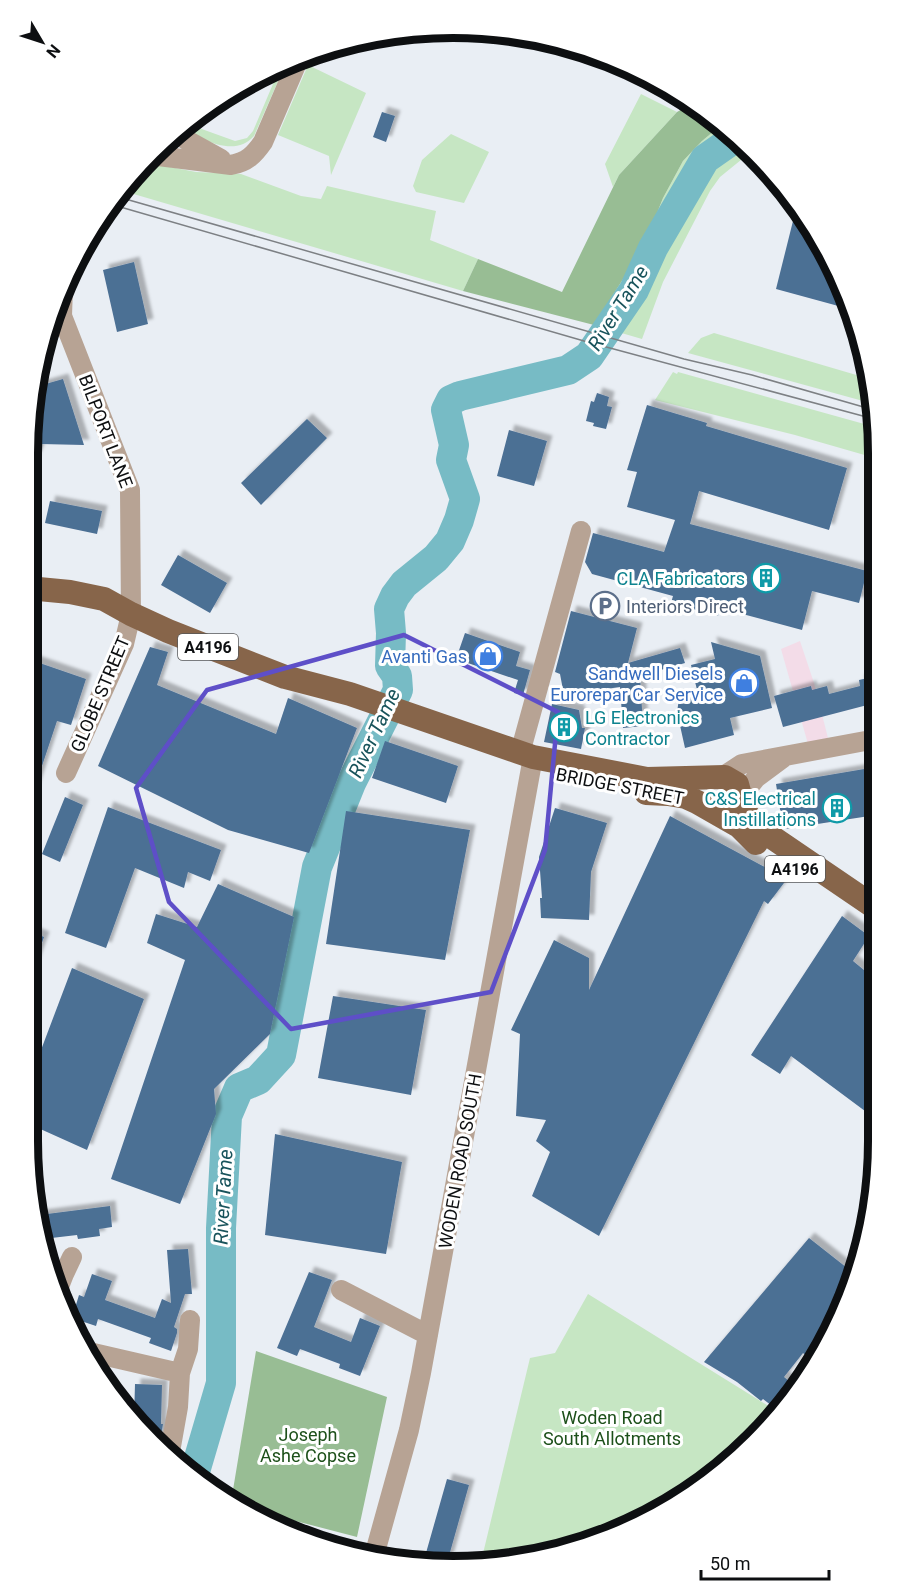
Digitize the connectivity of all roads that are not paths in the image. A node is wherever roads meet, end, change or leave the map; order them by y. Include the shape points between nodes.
1 (294, 69) edge
2 (182, 138) edge
3 (162, 156) edge
4 (231, 165) junction
5 (62, 313) edge
6 (581, 531) dead end
7 (38, 589) edge
8 (38, 602) edge
9 (131, 614) junction
10 (868, 740) edge
11 (787, 755) junction
12 (529, 760) junction
13 (66, 773) dead end
14 (720, 777) junction
15 (740, 798) junction
16 (712, 811) junction
17 (868, 903) edge
18 (868, 918) edge
19 (341, 1290) dead end
20 (190, 1320) dead end
21 (428, 1335) junction
22 (96, 1353) edge
23 (180, 1372) junction
24 (171, 1446) edge
25 (376, 1550) edge

1 - 4 street via 263,142 244,163
2 - 4 street
3 - 4 street
5 - 9 street, BILPORT LANE via 130,490
6 - 12 street
7 - 9 main road, A4196 via 104,599
8 - 9 main road, A4196
9 - 12 main road, A4196 via 285,677 322,698 351,702
9 - 13 street, GLOBE STREET via 124,644
10 - 11 street
11 - 14 street via 741,764
11 - 15 street via 756,778
12 - 14 main road, BRIDGE STREET / A4196 via 646,779
12 - 16 main road, BRIDGE STREET / A4196 via 642,792 686,797
12 - 21 street, WODEN ROAD SOUTH
14 - 15 main road, A4196 via 737,784
14 - 16 main road, BRIDGE STREET via 710,780 703,789 703,799
15 - 16 main road via 733,810 724,814
15 - 17 main road, A4196 via 757,827
16 - 18 main road, BRIDGE STREET / A4196
19 - 21 street
20 - 23 street via 188,1349
21 - 25 street, WODEN ROAD SOUTH via 409,1430
22 - 23 street
23 - 24 street

